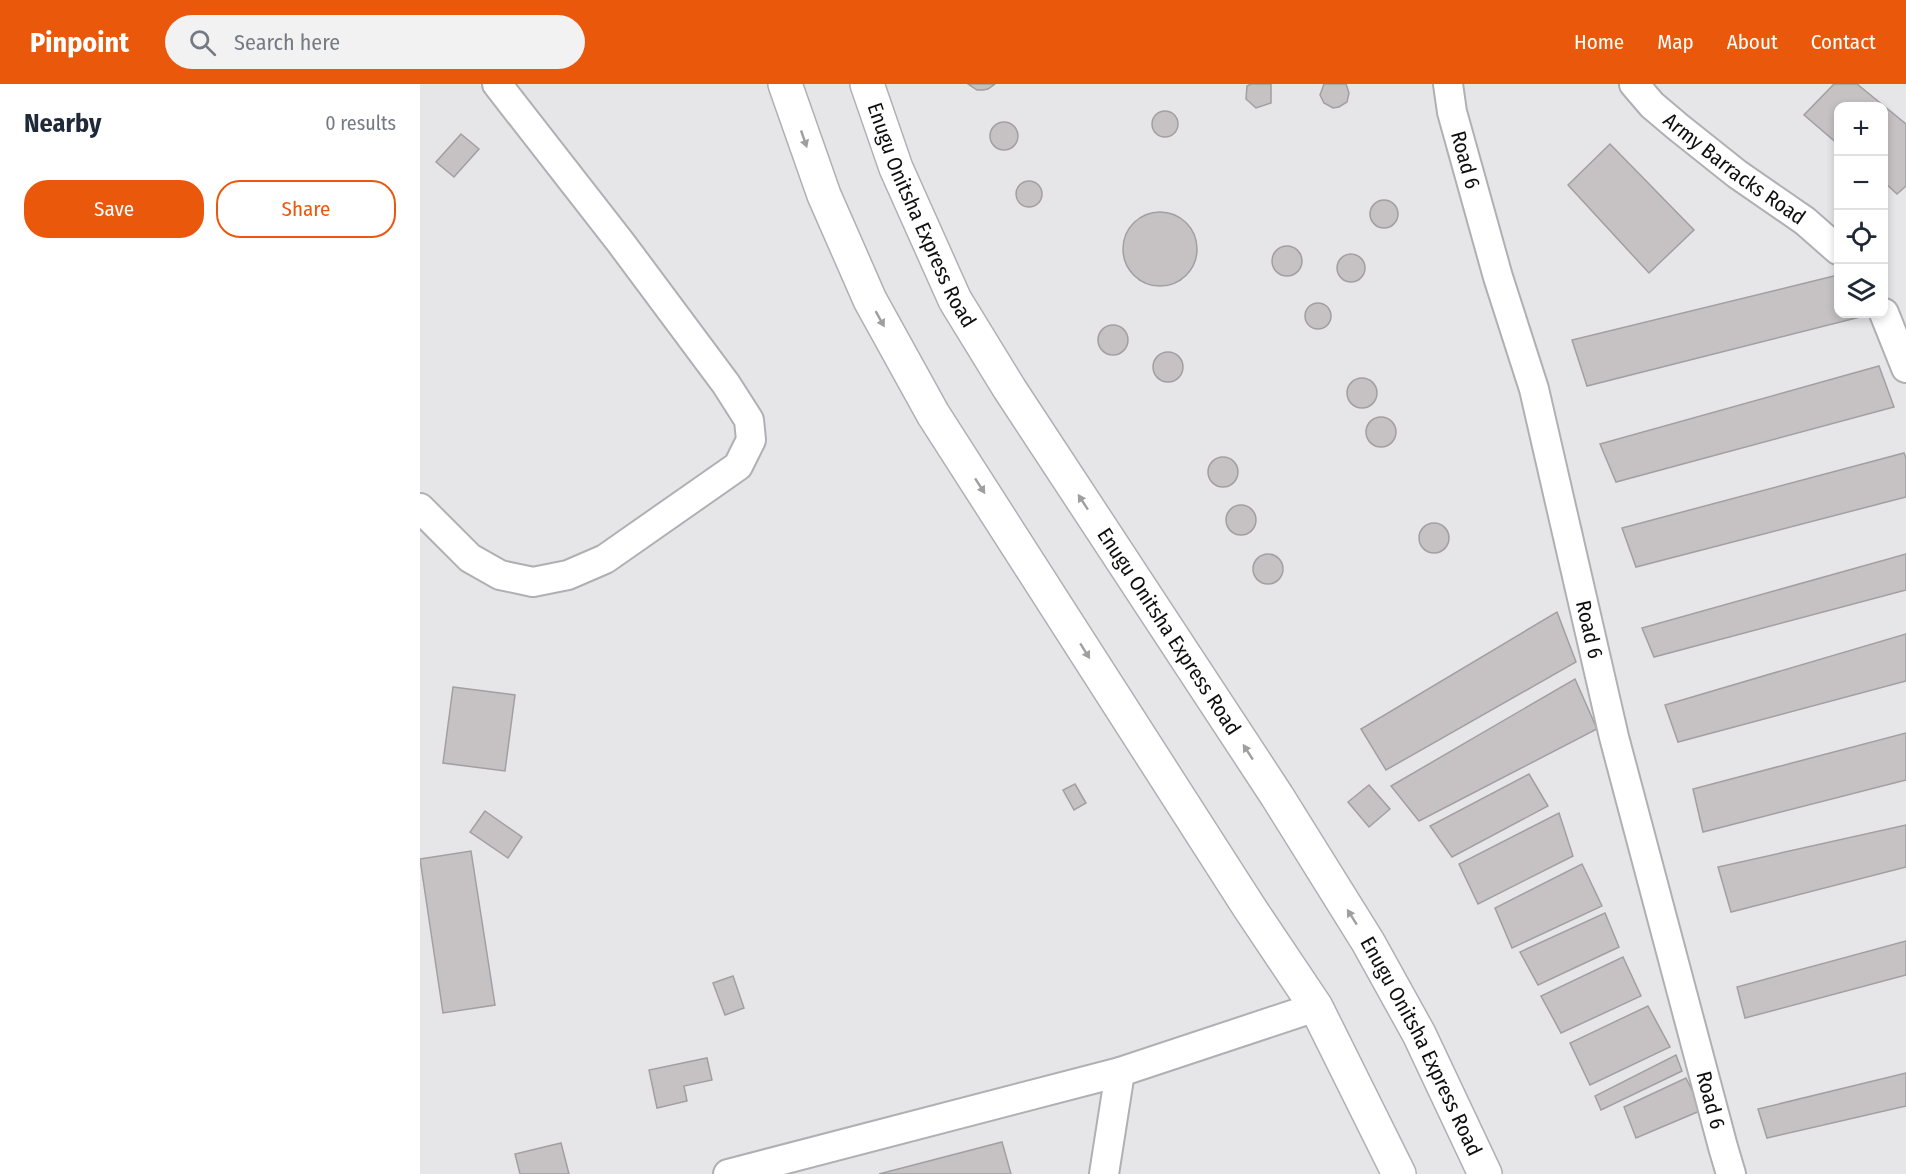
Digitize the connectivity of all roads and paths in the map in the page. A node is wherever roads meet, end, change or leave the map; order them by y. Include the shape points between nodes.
1 (497, 84) edge
2 (785, 84) edge
3 (867, 84) edge
4 (1448, 84) edge
5 (1635, 84) edge
6 (1834, 246) edge
7 (1886, 318) edge
8 (1906, 368) edge
9 (420, 508) edge
10 (1316, 1006) junction
11 (1120, 1072) junction
12 (728, 1174) edge
13 (1104, 1174) edge
14 (1399, 1174) edge
15 (1485, 1174) edge
16 (1731, 1174) edge

1 - 9 street via 726,384 749,420 751,440 738,466 605,558 568,575 533,582 500,576 470,558
2 -> 10 highway via 824,195 870,300 933,414
15 -> 3 highway, Enugu Onitsha Express Road via 1419,1034 1368,942 955,300 896,168
4 - 16 street, Road 6 via 1494,266 1534,389 1614,737
5 - 6 street, Army Barracks Road via 1678,127
7 - 8 street
10 - 11 street
10 - 14 highway
11 - 12 street
11 - 13 street

